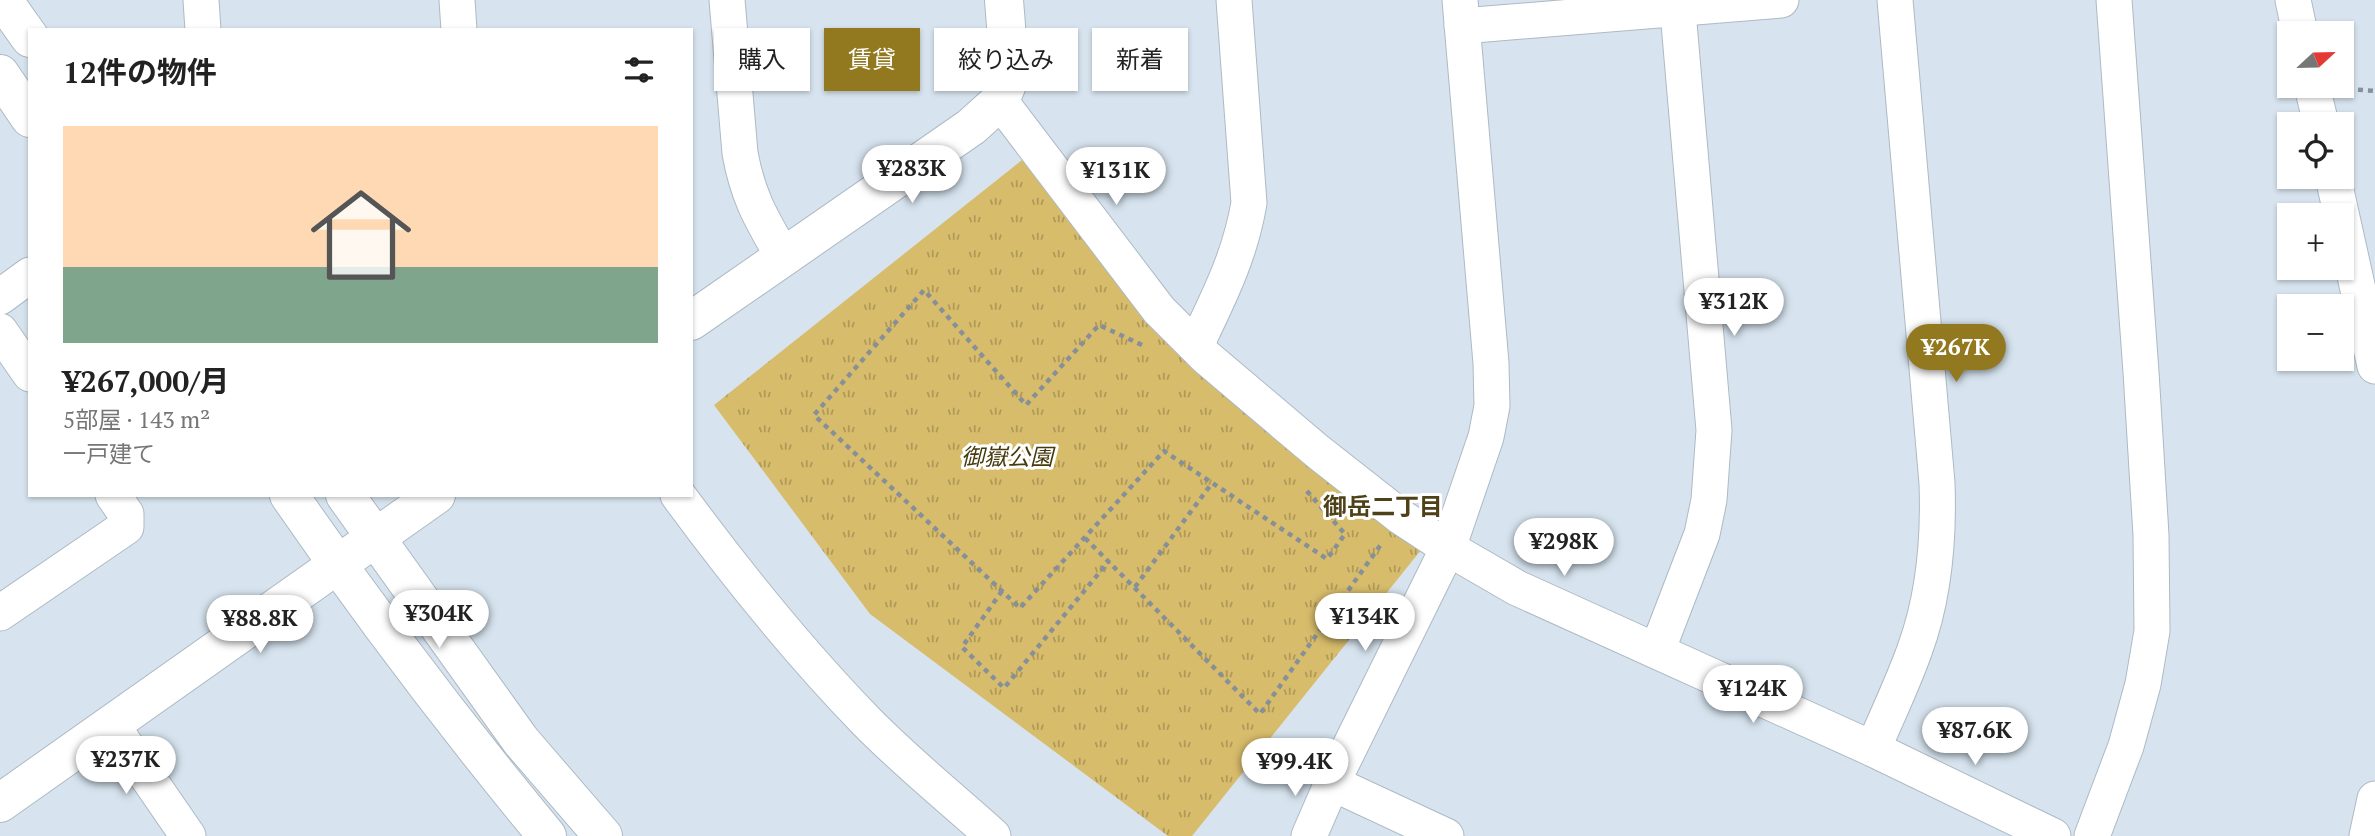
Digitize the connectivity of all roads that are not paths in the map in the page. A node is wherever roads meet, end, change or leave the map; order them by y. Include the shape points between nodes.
1 (3, 0) edge
2 (201, 0) edge
3 (457, 0) edge
4 (727, 0) edge
5 (1004, 0) edge
6 (1234, 0) edge
7 (1781, 0) edge
8 (1895, 0) edge
9 (2114, 0) edge
10 (2293, 0) edge
11 (1677, 5) edge
12 (1461, 13) edge
13 (2298, 21) edge
14 (203, 28) edge
15 (459, 28) edge
16 (28, 35) edge
17 (0, 74) edge
18 (1000, 101) junction
19 (28, 115) edge
20 (2336, 189) edge
21 (785, 258) junction
22 (28, 277) edge
23 (0, 298) edge
24 (693, 320) edge
25 (0, 331) edge
26 (1196, 345) junction
27 (2375, 366) edge
28 (28, 371) edge
29 (114, 497) edge
30 (290, 497) edge
31 (346, 497) edge
32 (433, 497) edge
33 (679, 497) edge
34 (374, 538) junction
35 (1448, 548) junction
36 (337, 564) junction
37 (0, 613) edge
38 (1657, 650) junction
39 (111, 724) junction
40 (1873, 749) junction
41 (1332, 783) junction
42 (2375, 799) edge
43 (0, 803) edge
44 (188, 836) edge
45 (547, 836) edge
46 (603, 836) edge
47 (993, 836) edge
48 (1309, 836) edge
49 (1446, 836) edge
50 (2053, 836) edge
51 (2092, 836) edge
52 (2367, 836) edge

1 - 16 street
2 - 14 street
3 - 15 street
4 - 21 street via 745,177 753,204
5 - 18 street via 1010,77
6 - 26 street via 1248,202 1233,267
7 - 11 street
8 - 40 street via 1938,523 1933,573 1916,648
9 - 51 street via 2151,535 2152,631 2133,721
10 - 13 street
11 - 12 street
11 - 38 street via 1714,430 1702,534
12 - 35 street via 1492,406
17 - 19 street
18 - 21 street via 971,127
18 - 26 street via 1159,310
20 - 27 street
21 - 24 street
22 - 23 street
25 - 28 street
26 - 35 street via 1317,451
29 - 37 street via 126,514 126,527
30 - 36 street
31 - 34 street
32 - 34 street
33 - 47 street via 775,621 858,712
34 - 36 street
34 - 46 street via 521,741
35 - 38 street via 1517,588
35 - 41 street
36 - 39 street
36 - 45 street via 472,746
38 - 40 street
39 - 43 street
39 - 44 street
40 - 50 street
41 - 48 street
41 - 49 street
42 - 52 street

